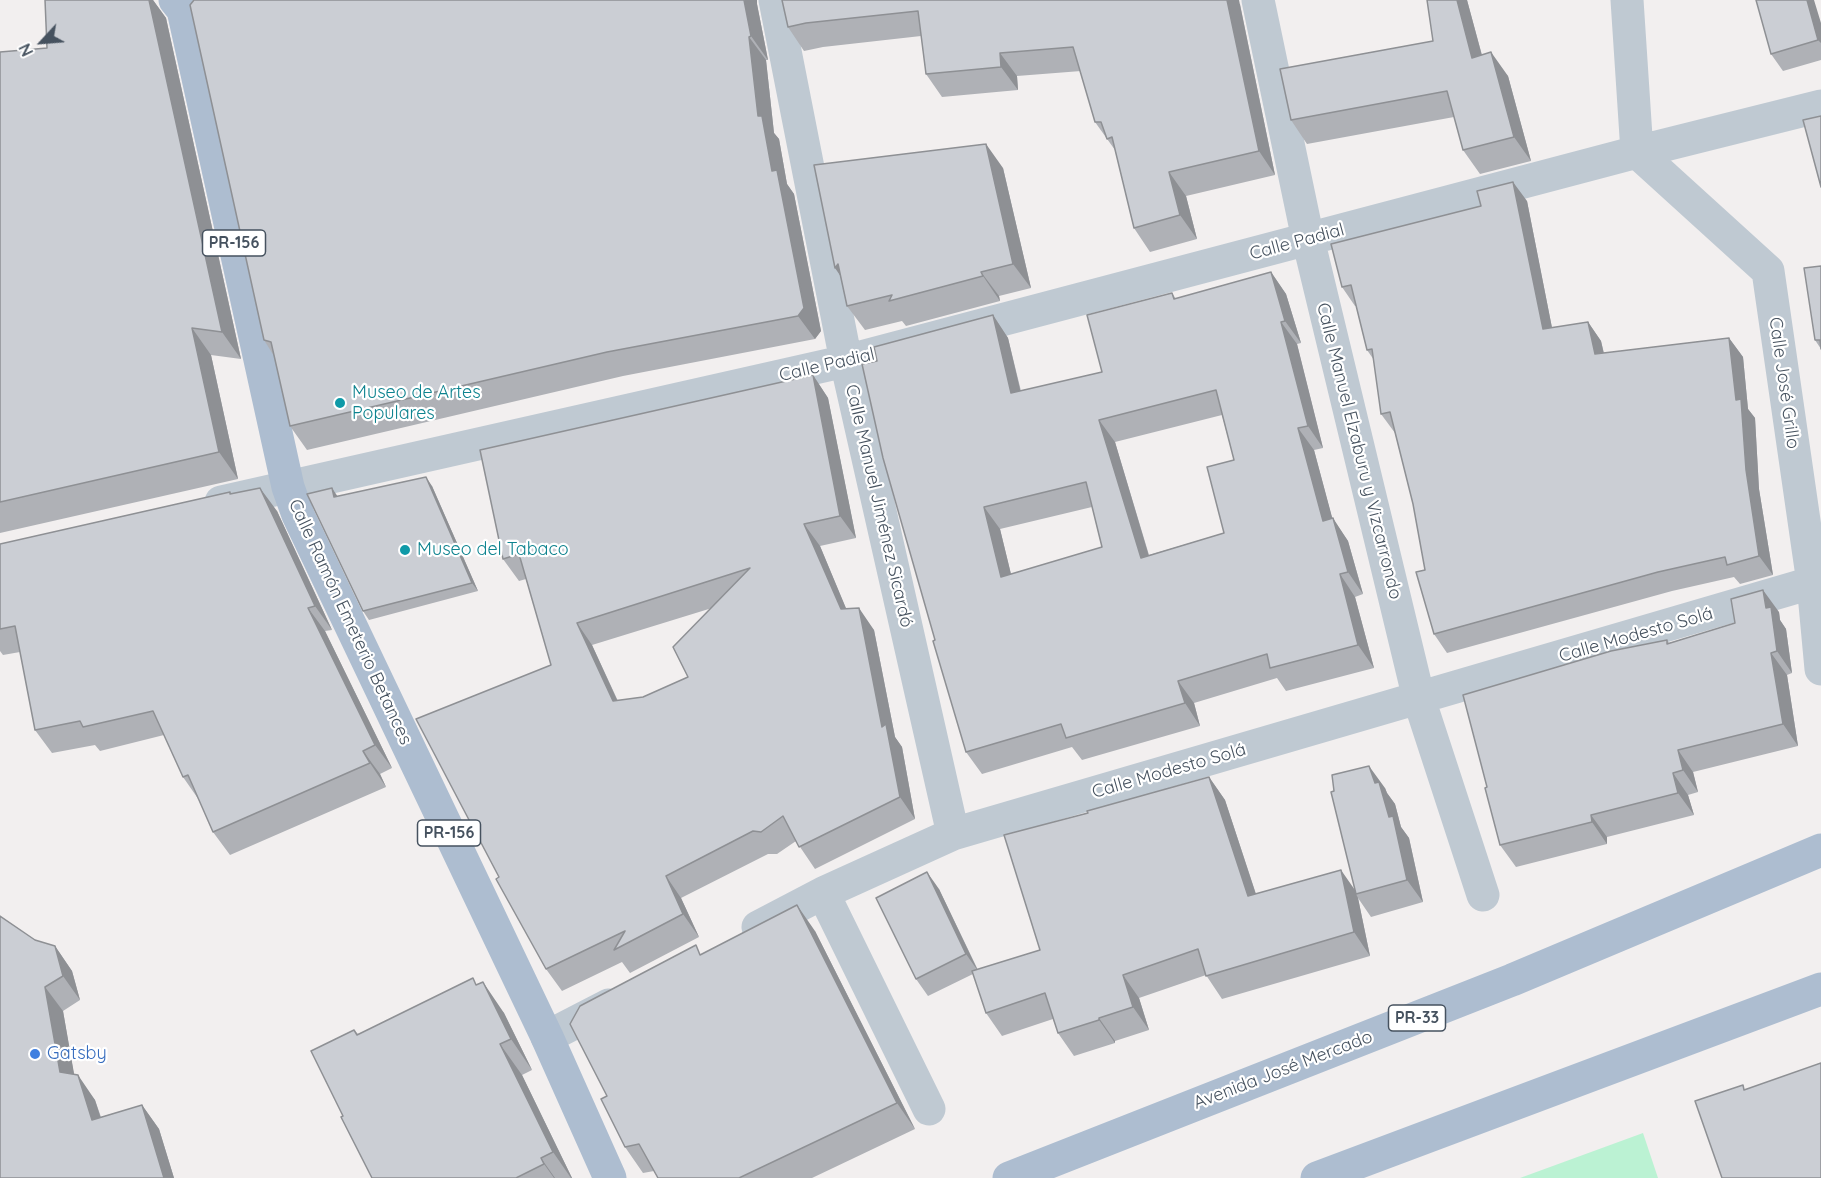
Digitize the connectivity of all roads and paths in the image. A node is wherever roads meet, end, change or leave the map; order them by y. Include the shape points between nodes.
1 (175, 0) edge
2 (775, 0) edge
3 (1258, 0) edge
4 (1627, 0) edge
5 (1821, 105) edge
6 (1637, 152) junction
7 (1308, 239) junction
8 (846, 361) junction
9 (288, 487) junction
10 (196, 508) edge
11 (1817, 581) edge
12 (1821, 669) edge
13 (1419, 699) junction
14 (953, 834) junction
15 (1821, 850) edge
16 (823, 893) junction
17 (1484, 895) dead end
18 (728, 943) edge
19 (1821, 989) edge
20 (632, 993) edge
21 (547, 1037) junction
22 (929, 1109) dead end
23 (610, 1178) edge
24 (1009, 1178) edge
25 (1317, 1178) edge

1 - 9 main road, Calle Ramón Emeterio Betances / PR-156 via 183,10
2 - 8 street, Calle Manuel Jiménez Sicardó
3 - 7 street, Calle Manuel Elzaburu y Vizcarrondo
4 - 6 street
5 - 6 street, Calle Padial
6 - 7 street, Calle Padial
6 - 11 street, Calle José Grillo via 1767,271
7 - 8 street, Calle Padial
7 - 13 street, Calle Manuel Elzaburu y Vizcarrondo
8 - 9 street, Calle Padial
8 - 14 street, Calle Manuel Jiménez Sicardó
9 - 10 street, Calle Padial
9 - 21 main road, Calle Ramón Emeterio Betances / PR-156
11 - 12 street, Calle José Grillo
11 - 13 street, Calle Modesto Solá
13 - 14 street, Calle Modesto Solá
13 - 17 street, Calle Manuel Elzaburu y Vizcarrondo
14 - 16 street, Calle Modesto Solá
15 - 24 main road, Avenida José Mercado / PR-33 via 1512,980
16 - 18 street, Calle Modesto Solá
16 - 22 street
19 - 25 main road
20 - 21 street
21 - 23 main road, Calle Ramón Emeterio Betances / PR-156

